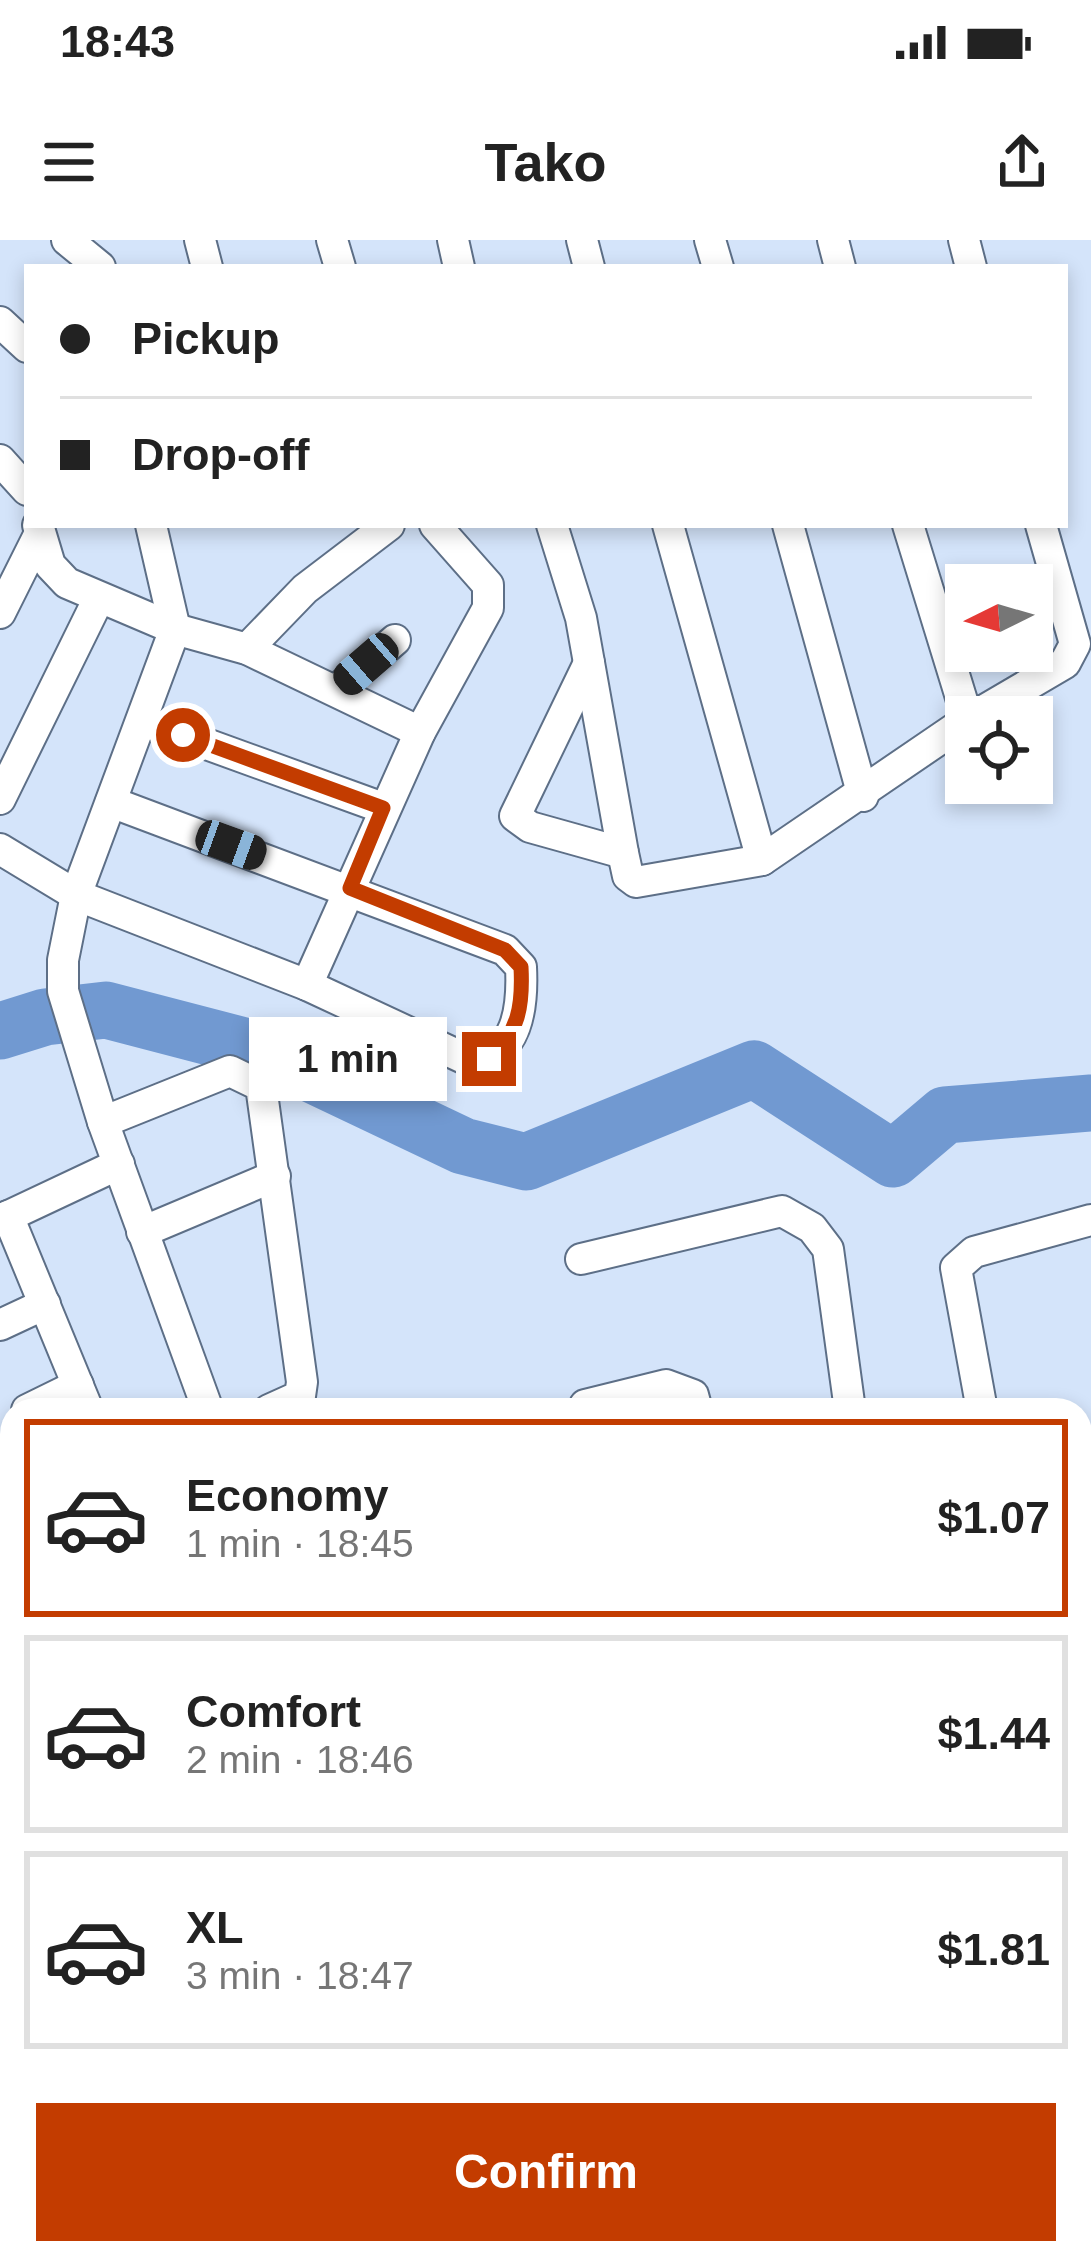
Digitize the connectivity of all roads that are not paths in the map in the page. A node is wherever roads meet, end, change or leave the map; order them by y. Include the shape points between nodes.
1 (67, 240) edge
2 (96, 264) edge
3 (0, 322) edge
4 (24, 344) edge
5 (0, 460) edge
6 (24, 487) edge
7 (152, 528) edge
8 (385, 528) edge
9 (438, 528) edge
10 (553, 528) edge
11 (669, 528) edge
12 (789, 528) edge
13 (909, 528) edge
14 (1042, 528) edge
15 (38, 531) edge
16 (99, 598) junction
17 (0, 613) edge
18 (175, 629) junction
19 (395, 640) dead end
20 (247, 649) junction
21 (590, 663) junction
22 (338, 689) junction
23 (961, 696) edge
24 (1007, 696) edge
25 (143, 721) junction
26 (420, 732) junction
27 (945, 735) edge
28 (863, 796) junction
29 (0, 799) edge
30 (111, 802) junction
31 (383, 808) junction
32 (0, 849) edge
33 (623, 853) junction
34 (762, 860) junction
35 (350, 888) junction
36 (76, 896) junction
37 (307, 985) junction
38 (104, 1122) junction
39 (119, 1164) junction
40 (275, 1176) junction
41 (4, 1218) edge
42 (1091, 1220) edge
43 (142, 1232) junction
44 (580, 1259) dead end
45 (45, 1304) junction
46 (0, 1325) edge
47 (83, 1398) edge
48 (204, 1398) edge
49 (296, 1398) edge
50 (613, 1398) edge
51 (694, 1398) edge
52 (848, 1398) edge
53 (980, 1398) edge

1 - 2 street
3 - 4 street
5 - 6 street
7 - 18 street
8 - 20 street via 305,589
9 - 26 street via 492,594
10 - 21 street
11 - 34 street
12 - 28 street
13 - 23 street
14 - 24 street via 1075,644 1065,663
15 - 16 street via 67,583
15 - 17 street
16 - 18 street
16 - 29 street
18 - 20 street
18 - 25 street
19 - 22 street
20 - 22 street
21 - 33 street
21 - 33 street via 515,816
22 - 26 street
25 - 30 street
25 - 31 street
26 - 31 street
27 - 28 street
28 - 34 street
30 - 35 street
30 - 36 street
31 - 35 street
32 - 36 street
33 - 34 street via 636,883
35 - 37 street
35 - 37 street via 505,950 521,967 523,1009 503,1046 489,1059 470,1061
36 - 37 street
36 - 38 street via 63,992
38 - 39 street
38 - 40 street via 240,1073 261,1086
39 - 41 street
39 - 43 street
40 - 43 street
40 - 49 street via 302,1382
41 - 45 street
42 - 53 street via 974,1252 956,1268
43 - 48 street
44 - 52 street via 782,1211 812,1228 828,1249
45 - 46 street
45 - 47 street
50 - 51 street via 666,1385

